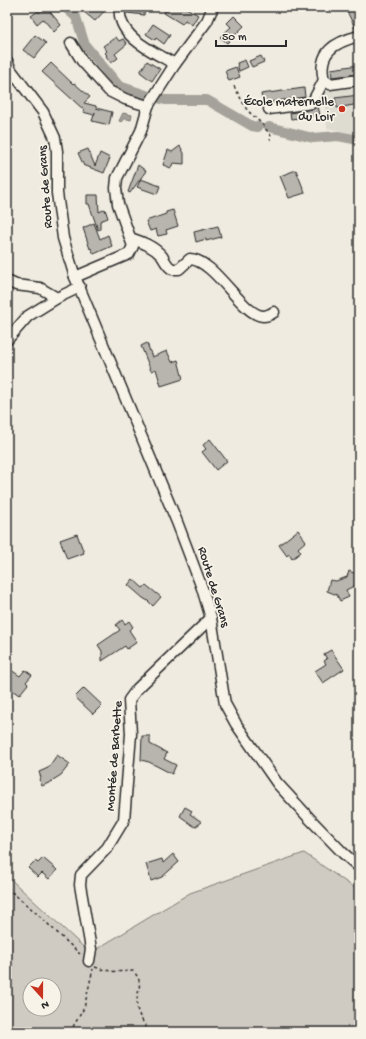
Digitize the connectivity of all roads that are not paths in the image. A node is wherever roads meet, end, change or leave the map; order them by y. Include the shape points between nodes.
1 (120, 7) edge
2 (213, 7) edge
3 (359, 36) edge
4 (71, 43) dead end
5 (7, 61) edge
6 (175, 64) junction
7 (324, 80) junction
8 (359, 80) edge
9 (148, 106) junction
10 (268, 109) dead end
11 (130, 238) junction
12 (75, 277) junction
13 (7, 281) edge
14 (80, 287) junction
15 (57, 298) junction
16 (274, 312) dead end
17 (7, 340) edge
18 (211, 618) junction
19 (359, 867) edge
20 (91, 964) road end

1 - 6 street via 123,26 138,42
2 - 6 street via 207,21
3 - 7 street via 346,39 329,49 323,59 321,70
4 - 9 street via 82,61 109,91
5 - 12 street, Route de Grans via 10,70 43,112 55,138 57,193 63,238
6 - 9 street
7 - 8 street via 330,84
7 - 10 street via 312,102
9 - 11 street via 141,130 117,178 118,204
11 - 12 street via 133,246 129,254
11 - 16 street via 152,248 172,269 179,269 190,259 198,261 224,282 254,313 263,316
12 - 14 street, Route de Grans
13 - 15 street via 40,288
14 - 15 street
14 - 18 street, Route de Grans via 177,522
15 - 17 street via 28,316
18 - 19 street, Route de Grans via 225,704 236,724 278,783 310,820
18 - 20 street, Montée de Barbette via 137,689 129,700 131,734 124,820 106,848 81,875 80,885 91,949

